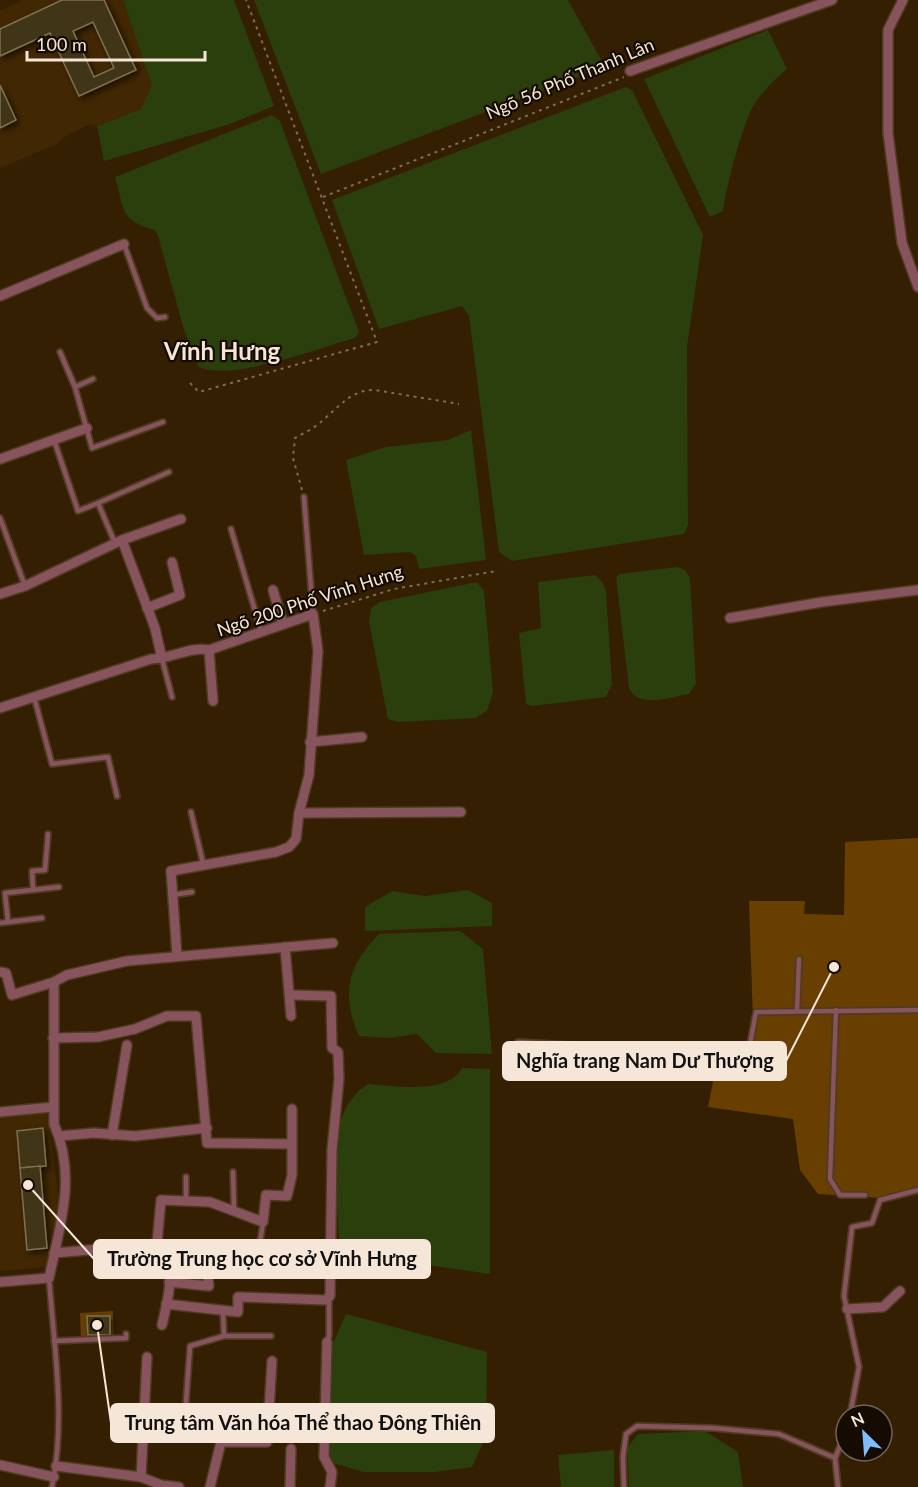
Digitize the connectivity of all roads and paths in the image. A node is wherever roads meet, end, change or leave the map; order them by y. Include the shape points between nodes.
1 (246, 0) edge
2 (832, 0) edge
3 (903, 0) edge
4 (630, 71) joint
5 (323, 197) junction
6 (124, 244) joint
7 (918, 287) edge
8 (0, 296) edge
9 (165, 317) dead end
10 (60, 352) dead end
11 (93, 379) dead end
12 (190, 383) dead end
13 (75, 387) junction
14 (459, 404) dead end
15 (163, 422) dead end
16 (87, 428) junction
17 (54, 440) junction
18 (0, 459) edge
19 (170, 472) dead end
20 (304, 497) joint
21 (98, 503) junction
22 (0, 518) edge
23 (181, 519) dead end
24 (231, 529) dead end
25 (118, 542) junction
26 (172, 562) dead end
27 (496, 571) dead end
28 (25, 586) junction
29 (273, 590) dead end
30 (918, 590) edge
31 (0, 594) edge
32 (147, 608) junction
33 (313, 614) junction
34 (730, 618) dead end
35 (283, 624) junction
36 (261, 631) junction
37 (209, 650) junction
38 (162, 659) junction
39 (34, 697) junction
40 (172, 697) dead end
41 (213, 700) dead end
42 (0, 708) edge
43 (362, 737) dead end
44 (310, 742) junction
45 (117, 796) dead end
46 (191, 812) dead end
47 (461, 812) dead end
48 (299, 813) junction
49 (48, 834) dead end
50 (203, 863) junction
51 (59, 887) dead end
52 (33, 888) junction
53 (192, 892) dead end
54 (172, 895) junction
55 (42, 918) dead end
56 (8, 922) junction
57 (0, 923) edge
58 (333, 943) dead end
59 (285, 947) junction
60 (177, 956) junction
61 (799, 959) dead end
62 (0, 972) edge
63 (54, 982) junction
64 (290, 994) junction
65 (797, 1010) junction
66 (918, 1010) edge
67 (836, 1011) junction
68 (291, 1016) dead end
69 (53, 1038) junction
70 (518, 1042) dead end
71 (127, 1045) dead end
72 (53, 1107) junction
73 (292, 1109) dead end
74 (0, 1112) edge
75 (207, 1128) junction
76 (112, 1135) junction
77 (59, 1136) junction
78 (291, 1144) junction
79 (233, 1172) dead end
80 (186, 1177) dead end
81 (918, 1191) edge
82 (865, 1195) dead end
83 (186, 1201) junction
84 (234, 1209) junction
85 (263, 1222) junction
86 (157, 1243) junction
87 (259, 1249) dead end
88 (54, 1253) junction
89 (271, 1272) dead end
90 (49, 1278) junction
91 (0, 1282) edge
92 (169, 1282) junction
93 (900, 1291) dead end
94 (329, 1299) junction
95 (166, 1304) junction
96 (847, 1309) junction
97 (224, 1312) junction
98 (162, 1325) dead end
99 (126, 1334) dead end
100 (224, 1336) junction
101 (271, 1336) dead end
102 (54, 1341) junction
103 (327, 1342) joint
104 (147, 1356) dead end
105 (272, 1361) dead end
106 (186, 1402) dead end
107 (852, 1403) edge
108 (291, 1449) dead end
109 (834, 1458) edge
110 (836, 1463) edge
111 (0, 1465) edge
112 (56, 1466) junction
113 (54, 1477) junction
114 (141, 1477) junction
115 (52, 1487) edge
116 (179, 1487) edge
117 (210, 1487) edge
118 (290, 1487) edge
119 (330, 1487) edge
120 (624, 1487) edge
121 (838, 1487) edge

1 - 5 path
2 - 4 street, Ngõ 56 Phố Thanh Lân
3 - 7 street via 888,30 888,133 902,243
4 - 5 path, Ngõ 56 Phố Thanh Lân via 622,79
5 - 12 path via 377,342 199,392
6 - 8 street
6 - 9 lane via 147,308 157,318
10 - 13 lane
11 - 13 lane
13 - 16 lane
14 - 20 path via 375,390 361,390 346,398 323,421 295,438 293,458
15 - 16 lane via 92,448
16 - 17 street
17 - 18 street
17 - 21 lane via 78,511
19 - 21 lane
20 - 33 lane
21 - 25 lane
22 - 28 lane
23 - 25 street
24 - 36 lane
25 - 28 street
25 - 32 street
26 - 32 street via 180,594
27 - 33 path, Ngõ 200 Phố Vĩnh Hưng via 394,589
28 - 31 street
29 - 35 street
30 - 34 street
32 - 38 street
33 - 35 street, Ngõ 200 Phố Vĩnh Hưng
33 - 44 street via 318,651
35 - 36 street, Ngõ 200 Phố Vĩnh Hưng
36 - 37 street, Ngõ 200 Phố Vĩnh Hưng
37 - 38 street, Ngõ 200 Phố Vĩnh Hưng via 199,648
37 - 41 street
38 - 39 street, Ngõ 200 Phố Vĩnh Hưng via 151,659
38 - 40 lane
39 - 42 street, Ngõ 200 Phố Vĩnh Hưng
39 - 45 lane via 52,764 108,757
43 - 44 street
44 - 48 street via 309,775
46 - 50 lane
47 - 48 street
48 - 50 street via 296,839 282,850
49 - 52 lane via 45,870 32,871
50 - 54 street via 171,871
51 - 52 lane
52 - 56 lane via 5,893
53 - 54 lane
54 - 60 street
55 - 56 lane
56 - 57 lane
58 - 59 street
59 - 60 street
59 - 64 street
60 - 63 street via 127,961 67,975
61 - 65 lane
62 - 63 street via 6,973 12,995
63 - 69 street
64 - 68 street
64 - 94 street via 331,996 332,1048 338,1052 339,1079 332,1149
65 - 67 lane
65 - 70 lane via 756,1012 748,1055
66 - 67 lane
67 - 82 lane via 830,1179 840,1195
69 - 72 street
69 - 75 street via 98,1037 135,1029 167,1016 196,1016
71 - 76 street
72 - 74 street
72 - 77 street
73 - 78 street
75 - 76 street
75 - 78 street via 207,1143
76 - 77 street
77 - 88 street via 67,1176 65,1212
78 - 85 street via 292,1174 287,1196 266,1195
79 - 84 lane
80 - 83 lane
81 - 96 lane via 880,1200 872,1223 852,1227 844,1296
83 - 84 street
83 - 86 street via 160,1200
84 - 85 street
85 - 87 lane
86 - 88 street
86 - 92 street via 168,1258
88 - 90 street
89 - 92 street via 207,1270 209,1286
90 - 91 street
90 - 102 lane
92 - 95 street
93 - 96 street via 883,1307
94 - 97 street via 238,1297 238,1312
94 - 103 lane
95 - 97 street
95 - 98 street
96 - 107 lane via 859,1367
97 - 100 lane
99 - 102 lane via 126,1338
100 - 101 lane
100 - 106 lane via 190,1346
102 - 112 lane via 58,1392
103 - 119 street via 324,1457 332,1472
104 - 114 street
105 - 117 street via 267,1442 221,1442
108 - 118 street
109 - 120 lane via 779,1434 637,1426 626,1434
110 - 121 lane
111 - 113 street
112 - 113 lane
112 - 114 street
113 - 115 lane
114 - 116 street

